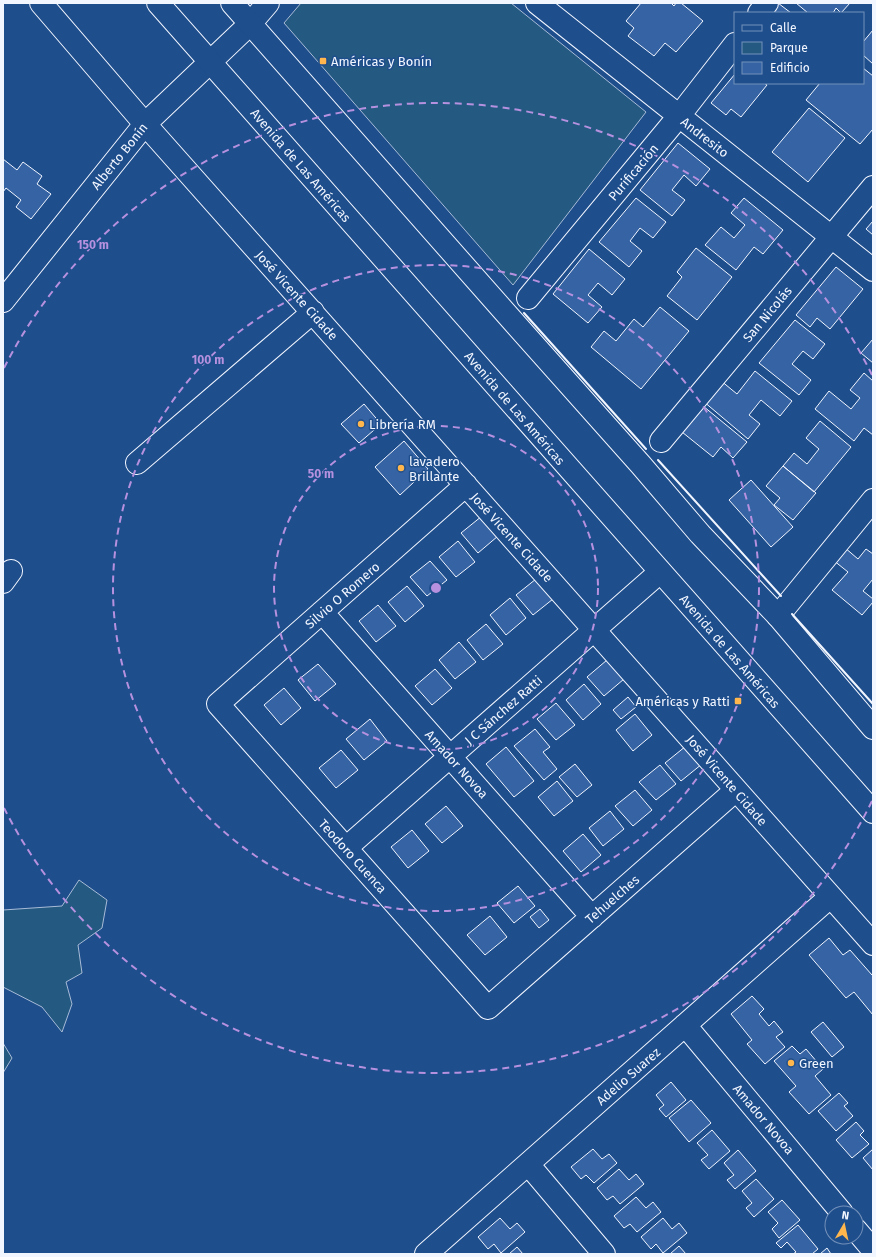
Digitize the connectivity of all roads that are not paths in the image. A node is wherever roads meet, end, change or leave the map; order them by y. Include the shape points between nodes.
1 (41, 3) edge
2 (158, 3) edge
3 (232, 3) edge
4 (268, 3) edge
5 (537, 3) edge
6 (767, 3) edge
7 (760, 12) edge
8 (250, 24) junction
9 (734, 45) edge
10 (210, 62) junction
11 (679, 116) junction
12 (145, 124) junction
13 (873, 187) edge
14 (832, 236) junction
15 (873, 270) edge
16 (4, 295) edge
17 (528, 298) dead end
18 (313, 312) junction
19 (661, 441) dead end
20 (137, 464) dead end
21 (466, 486) junction
22 (873, 500) edge
23 (660, 572) junction
24 (322, 612) junction
25 (778, 616) junction
26 (595, 630) junction
27 (218, 704) joint
28 (873, 728) edge
29 (450, 757) junction
30 (736, 790) junction
31 (873, 812) edge
32 (346, 848) junction
33 (830, 897) junction
34 (592, 917) junction
35 (873, 944) edge
36 (488, 1008) joint
37 (685, 1025) junction
38 (528, 1164) junction
39 (835, 1205) edge
40 (864, 1239) edge
41 (873, 1250) edge
42 (426, 1254) edge
43 (604, 1254) edge

1 - 12 street, José Vicente Cidade
2 - 10 street, Avenida de Las Américas
3 - 8 street
4 - 8 street, Alberto Bonín
5 - 11 street, Andresito
6 - 7 street
8 - 10 street, Alberto Bonín
8 - 25 street via 700,534
9 - 11 street, Purificación
10 - 12 street, Alberto Bonín
10 - 23 street, Avenida de Las Américas
11 - 14 street, Andresito
11 - 17 street, Purificación
12 - 16 street, Alberto Bonín
12 - 18 street, José Vicente Cidade
13 - 14 street, San Nicolás
14 - 15 street, Andresito
14 - 19 street, San Nicolás
18 - 20 street
18 - 21 street, José Vicente Cidade
21 - 24 street, Silvio O Romero
21 - 26 street, José Vicente Cidade
22 - 25 street
23 - 26 street, J C Sánchez Ratti
23 - 31 street, Avenida de Las Américas
24 - 27 street, Silvio O Romero
24 - 29 street, Amador Novoa
25 - 28 street
26 - 29 street, J C Sánchez Ratti
26 - 30 street, José Vicente Cidade
27 - 32 street, Teodoro Cuenca
29 - 32 street, J C Sánchez Ratti
29 - 34 street, Amador Novoa
30 - 33 street, José Vicente Cidade
30 - 34 street, Tehuelches
32 - 36 street, Teodoro Cuenca
33 - 35 street, José Vicente Cidade
33 - 37 street, Adelio Suarez
34 - 36 street, Tehuelches
37 - 38 street, Adelio Suarez
37 - 39 street, Amador Novoa
38 - 42 street, Adelio Suarez
38 - 43 street
40 - 41 street

